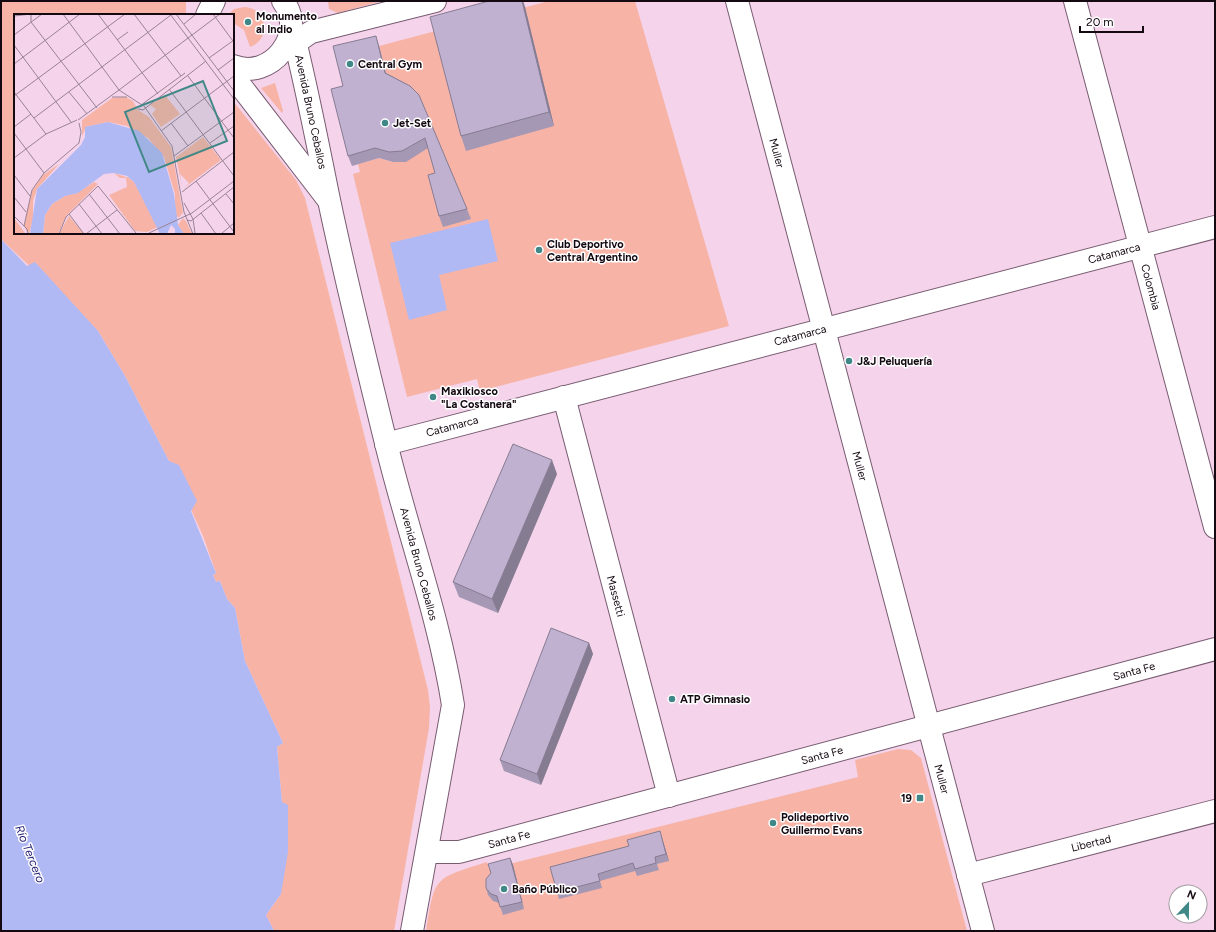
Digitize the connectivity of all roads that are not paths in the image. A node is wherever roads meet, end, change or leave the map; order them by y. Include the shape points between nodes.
1 (204, 1) edge
2 (214, 1) edge
3 (283, 1) edge
4 (435, 1) edge
5 (737, 1) edge
6 (1075, 1) edge
7 (206, 14) edge
8 (207, 14) edge
9 (290, 39) junction
10 (234, 66) edge
11 (234, 77) edge
12 (329, 200) junction
13 (1215, 227) edge
14 (1141, 246) junction
15 (824, 329) junction
16 (564, 397) junction
17 (386, 444) junction
18 (1215, 527) edge
19 (1215, 649) edge
20 (929, 727) junction
21 (669, 796) junction
22 (1215, 811) edge
23 (427, 852) junction
24 (968, 875) junction
25 (412, 931) edge
26 (983, 931) edge

1 - 7 street
2 - 8 street
3 - 9 street, Avenida Bruno Ceballos via 290,13
4 - 9 street
5 - 15 street, Muller
6 - 14 street, Colombia
9 - 10 street via 277,58 259,68
9 - 12 street, Avenida Bruno Ceballos via 307,86
11 - 12 street, Avenida Bruno Ceballos
12 - 17 street, Avenida Bruno Ceballos
13 - 14 street, Catamarca
14 - 15 street, Catamarca
14 - 18 street, Colombia
15 - 16 street, Catamarca
15 - 20 street, Muller
16 - 17 street, Catamarca
16 - 21 street, Massetti
17 - 23 street, Avenida Bruno Ceballos via 439,638 453,705
19 - 20 street, Santa Fe
20 - 21 street, Santa Fe
20 - 24 street, Muller
21 - 23 street, Santa Fe via 459,852
22 - 24 street, Libertad
23 - 25 street, Avenida Bruno Ceballos
24 - 26 street, Muller

